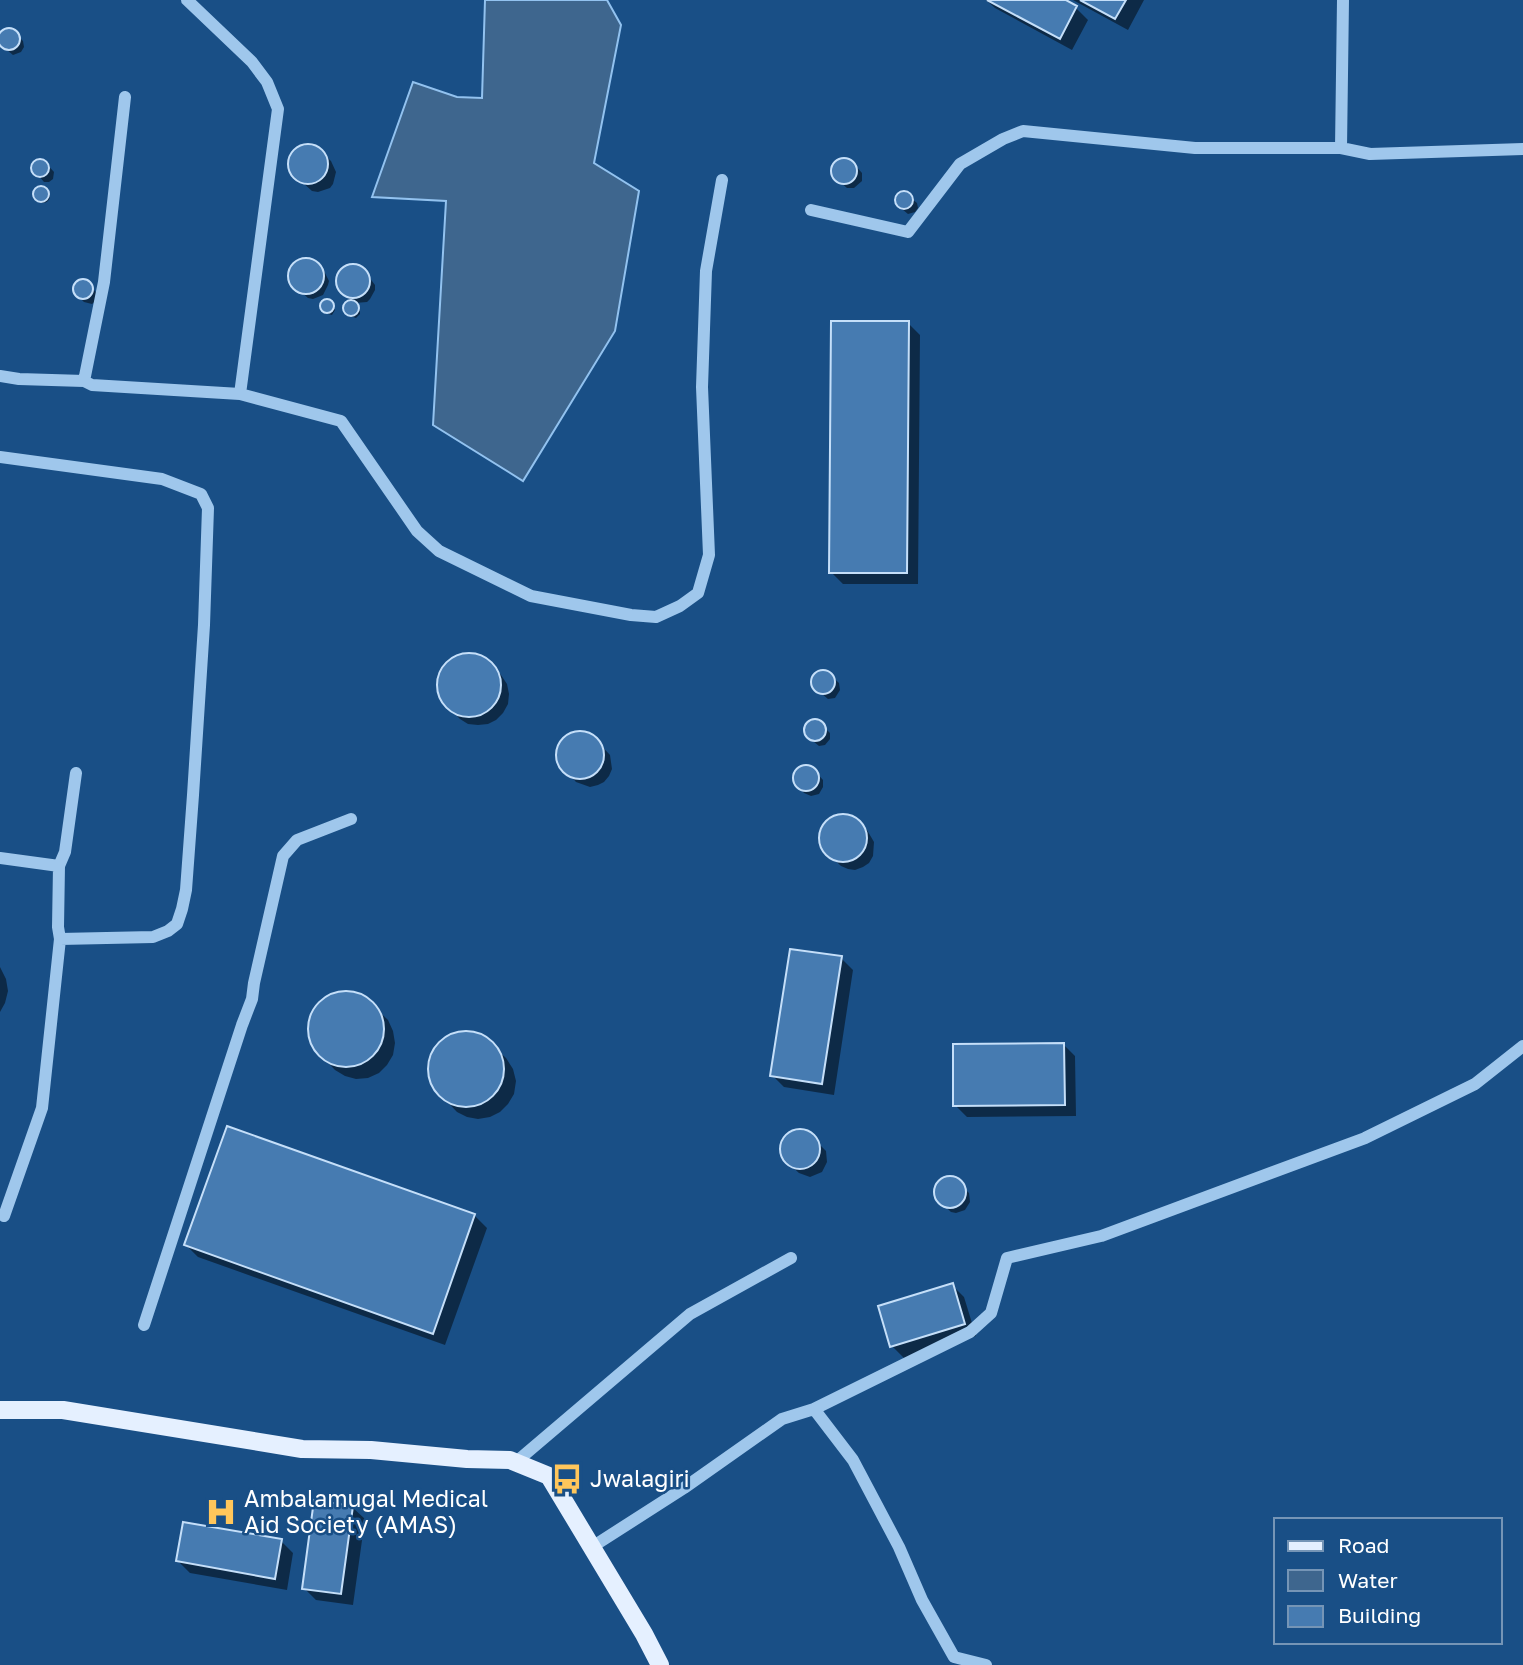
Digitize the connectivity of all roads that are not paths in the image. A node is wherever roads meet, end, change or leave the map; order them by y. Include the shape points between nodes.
1 (187, 0) edge
2 (1343, 0) edge
3 (125, 97) dead end
4 (1341, 148) junction
5 (1523, 149) edge
6 (722, 180) dead end
7 (811, 210) dead end
8 (0, 376) edge
9 (84, 381) junction
10 (240, 394) junction
11 (0, 457) edge
12 (76, 773) dead end
13 (351, 819) dead end
14 (0, 858) edge
15 (59, 866) junction
16 (60, 939) junction
17 (1523, 1046) edge
18 (4, 1216) dead end
19 (791, 1258) dead end
20 (144, 1325) dead end
21 (0, 1409) edge
22 (814, 1409) junction
23 (516, 1462) junction
24 (592, 1547) junction
25 (660, 1665) edge
26 (986, 1665) edge

1 - 10 street via 252,62 278,109
2 - 4 street
3 - 9 street via 104,282
4 - 5 street via 1370,154
4 - 7 street via 1195,148 1023,131 960,164 908,232
6 - 10 street via 706,271 702,387 709,555 698,593 656,617 531,596 439,551 417,531 341,421
8 - 9 street
9 - 10 street
11 - 16 street via 162,479 201,494 208,508 186,890 177,924 153,937
12 - 15 street
13 - 20 street via 297,840 283,856 253,999
14 - 15 street
15 - 16 street
16 - 18 street via 42,1108
17 - 22 street via 1475,1084 1365,1138 1101,1236 1007,1258 991,1313 970,1332
19 - 23 street via 690,1314
21 - 23 main road via 63,1410 302,1449
22 - 24 street via 782,1419
22 - 26 street via 853,1460 954,1657
23 - 24 main road via 549,1476
24 - 25 main road

